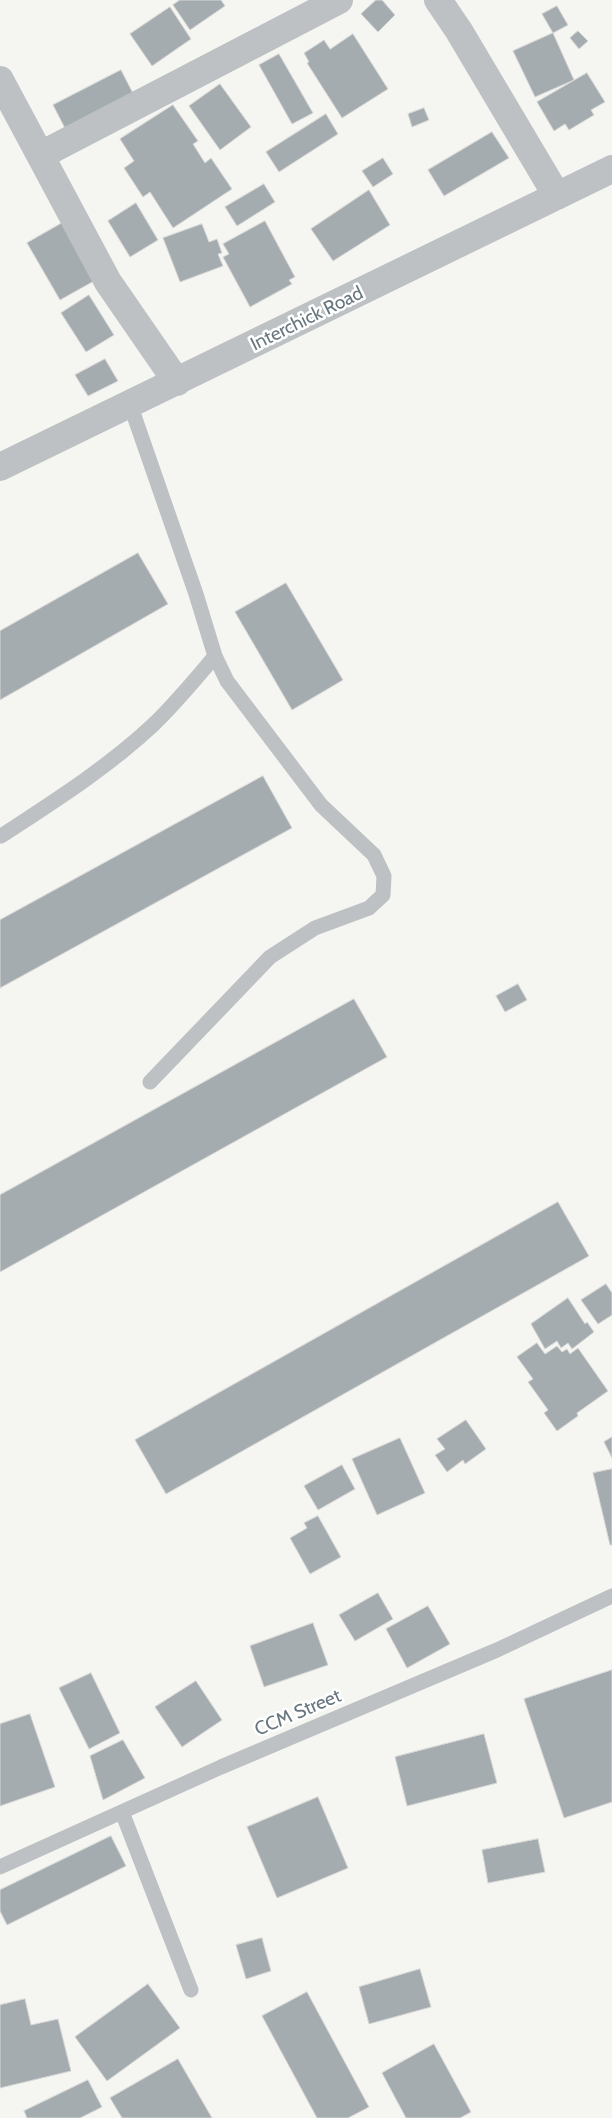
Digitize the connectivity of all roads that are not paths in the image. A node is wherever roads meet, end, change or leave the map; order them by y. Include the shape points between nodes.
1 (339, 0) edge
2 (438, 0) edge
3 (0, 80) edge
4 (41, 155) junction
5 (612, 169) edge
6 (557, 196) junction
7 (177, 382) junction
8 (130, 404) junction
9 (0, 467) edge
10 (215, 656) junction
11 (0, 836) edge
12 (150, 1082) dead end
13 (612, 1596) edge
14 (122, 1812) junction
15 (0, 1866) edge
16 (191, 1990) dead end

1 - 4 street
2 - 6 street
3 - 4 street
4 - 7 street via 108,282
5 - 6 street, Interchick Road
6 - 7 street, Interchick Road
7 - 8 street, Interchick Road
8 - 9 street, Interchick Road
8 - 10 lane
10 - 11 lane via 153,725 112,760
10 - 12 lane via 227,682 321,805 374,855 384,876 383,895 369,908 315,928 270,957
13 - 14 lane, CCM Street via 498,1650
14 - 15 lane, CCM Street
14 - 16 lane

